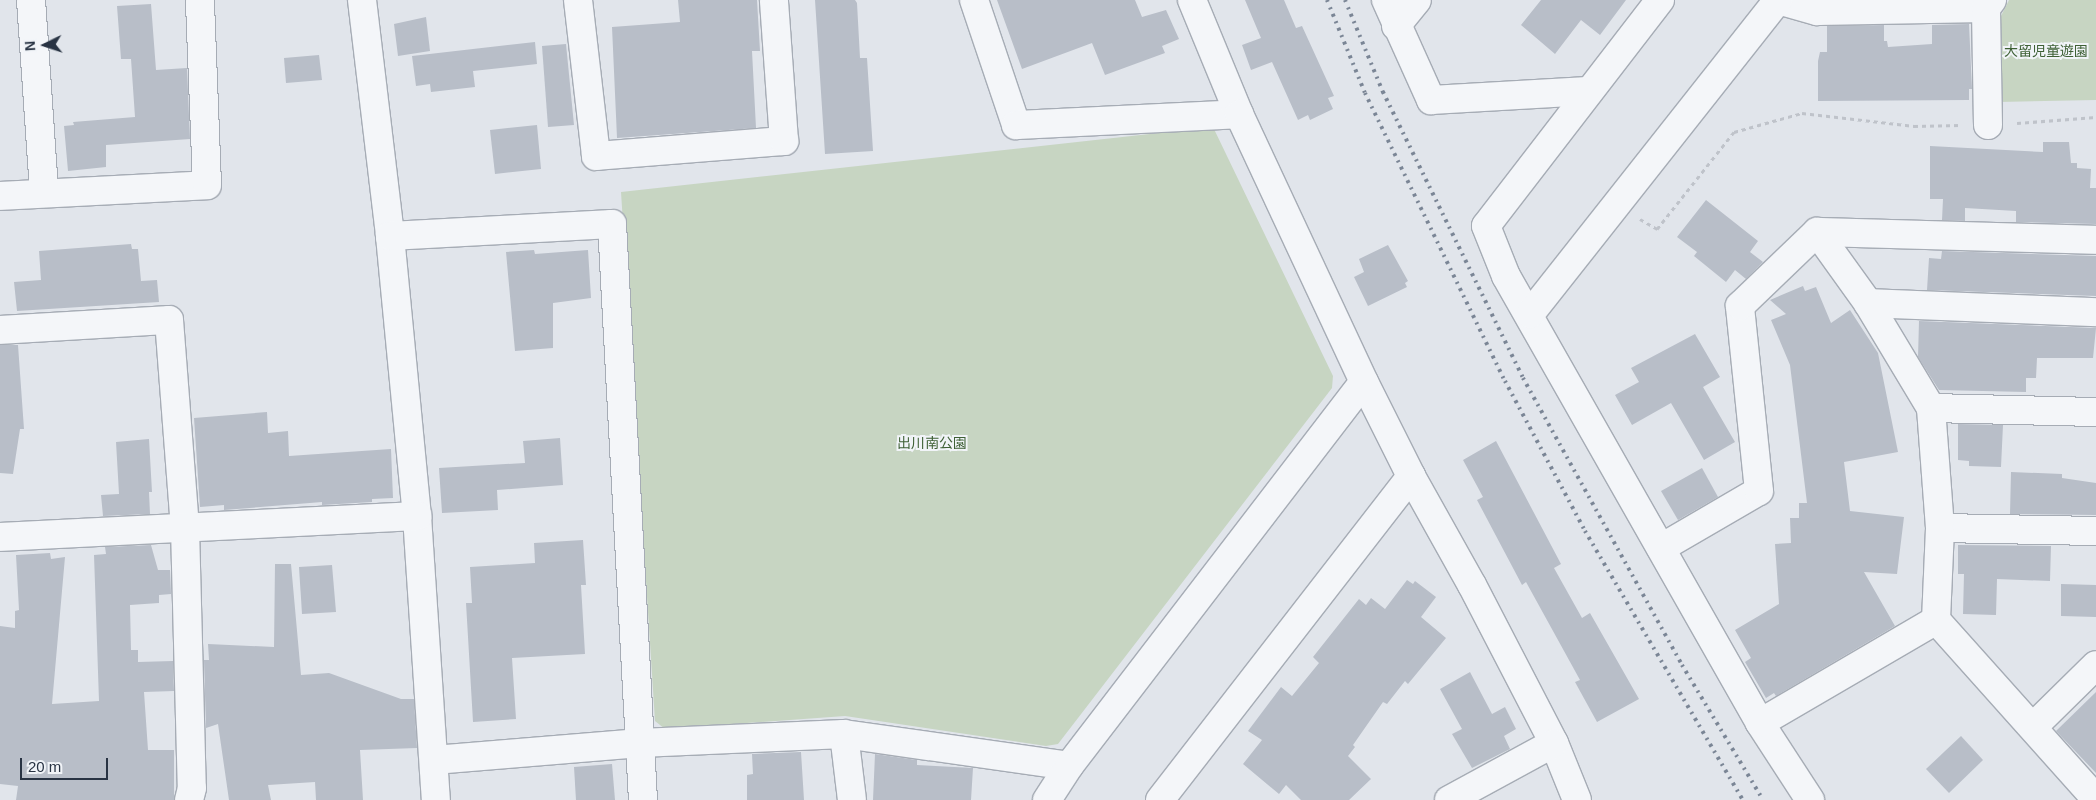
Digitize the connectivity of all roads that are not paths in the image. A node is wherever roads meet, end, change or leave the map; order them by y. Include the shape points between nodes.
1 (30, 0) edge
2 (200, 0) edge
3 (362, 0) edge
4 (578, 0) edge
5 (774, 0) edge
6 (974, 0) edge
7 (1192, 0) edge
8 (1386, 0) edge
9 (1417, 0) edge
10 (1660, 0) edge
11 (1778, 0) edge
12 (1989, 4) edge
13 (1396, 26) junction
14 (1588, 91) junction
15 (1239, 114) junction
16 (1988, 125) road end
17 (44, 194) junction
18 (0, 196) edge
19 (1817, 232) junction
20 (390, 236) junction
21 (2096, 240) edge
22 (1868, 303) junction
23 (2096, 312) edge
24 (1530, 314) junction
25 (0, 330) edge
26 (1364, 382) junction
27 (1931, 408) junction
28 (2096, 412) edge
29 (1410, 476) junction
30 (417, 516) junction
31 (185, 528) junction
32 (1940, 528) junction
33 (2096, 531) edge
34 (0, 537) edge
35 (1661, 548) junction
36 (1936, 620) junction
37 (2096, 665) edge
38 (1760, 724) junction
39 (2033, 728) junction
40 (844, 734) junction
41 (640, 743) junction
42 (1554, 744) junction
43 (434, 760) junction
44 (1069, 766) junction
45 (2096, 799) edge
46 (189, 800) edge
47 (436, 800) edge
48 (643, 800) edge
49 (852, 800) edge
50 (1047, 800) edge
51 (1160, 800) edge
52 (1449, 800) edge
53 (1577, 800) edge
54 (1810, 800) edge

1 - 17 street
2 - 17 street via 207,185
3 - 20 street
4 - 5 street via 596,156 784,141
6 - 15 street via 1016,125
7 - 15 street
8 - 13 street
9 - 13 street
10 - 14 street
11 - 12 street via 1817,11
11 - 24 street
12 - 16 street
13 - 14 street via 1431,100
14 - 24 street via 1486,226 1506,276
15 - 26 street
17 - 18 street
19 - 21 street
19 - 22 street
19 - 35 street via 1740,306 1759,491
20 - 30 street
20 - 41 street via 612,224
22 - 23 street
22 - 27 street
24 - 35 street
25 - 31 street via 169,320
26 - 29 street
26 - 44 street
27 - 28 street
27 - 32 street
29 - 42 street via 1472,585
29 - 51 street
30 - 31 street
30 - 43 street
31 - 34 street
31 - 46 street via 192,788
32 - 33 street
32 - 36 street
35 - 38 street
36 - 38 street
36 - 39 street
37 - 39 street
38 - 54 street
39 - 45 street
40 - 41 street
40 - 44 street
40 - 49 street
41 - 43 street
41 - 48 street
42 - 52 street
42 - 53 street
43 - 47 street
44 - 50 street

